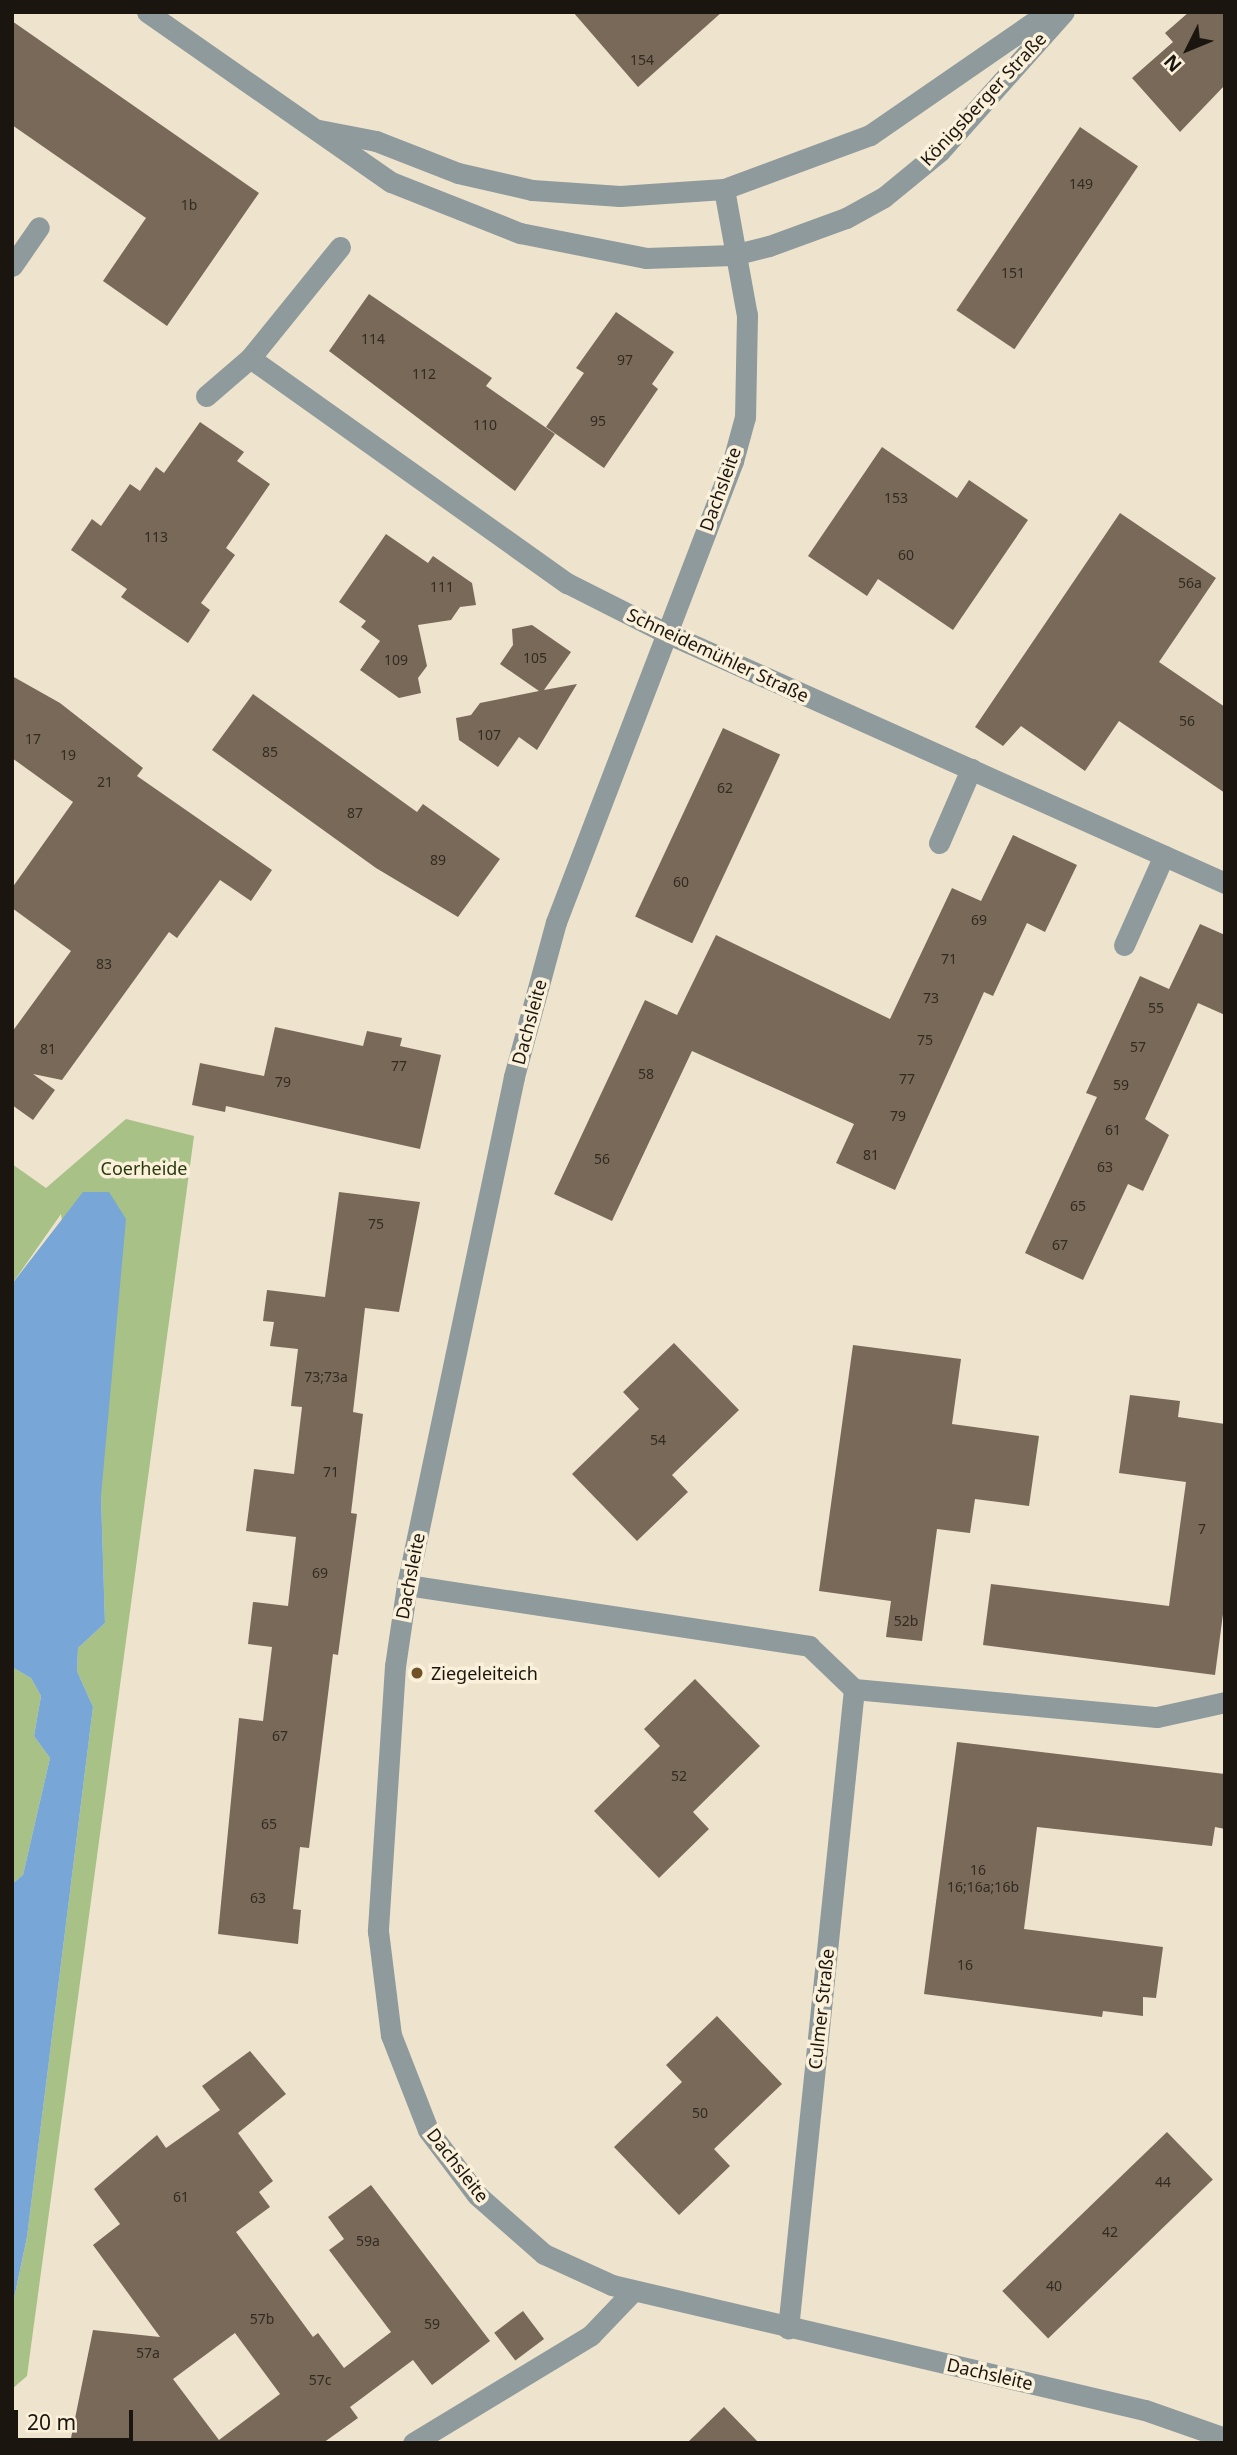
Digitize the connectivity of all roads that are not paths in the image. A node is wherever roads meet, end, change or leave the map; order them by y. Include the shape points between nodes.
1 (147, 12) edge
2 (1048, 12) edge
3 (1063, 12) edge
4 (316, 130) junction
5 (724, 189) junction
6 (39, 227) dead end
7 (340, 247) dead end
8 (733, 255) junction
9 (12, 266) edge
10 (250, 358) junction
11 (206, 396) dead end
12 (664, 632) junction
13 (971, 769) junction
14 (939, 843) dead end
15 (1164, 855) junction
16 (1225, 883) edge
17 (1124, 945) dead end
18 (407, 1585) junction
19 (854, 1689) junction
20 (1225, 1702) edge
21 (633, 2291) junction
22 (788, 2329) junction
23 (1225, 2438) edge
24 (413, 2443) edge

1 - 4 street, Königsberger Straße
2 - 5 street, Königsberger Straße via 870,135
3 - 8 street, Königsberger Straße via 940,151 884,197 808,234
4 - 5 street, Königsberger Straße via 376,141 457,173 532,190 620,196
4 - 8 street, Königsberger Straße via 391,182 520,233 603,254
5 - 8 street, Dachsleite
6 - 9 street
7 - 10 street
8 - 12 street, Dachsleite via 747,315 744,417 733,461
10 - 11 street
10 - 12 street, Schneidemühler Straße via 567,583
12 - 13 street, Schneidemühler Straße
12 - 18 street, Dachsleite via 556,922 514,1077
13 - 14 street
13 - 15 street, Schneidemühler Straße
15 - 16 street, Schneidemühler Straße
15 - 17 street
18 - 19 street via 809,1646
18 - 21 street, Dachsleite via 395,1666 378,1931 391,2035 428,2130 477,2195 544,2254
19 - 20 street via 1157,1717
19 - 22 street, Culmer Straße
21 - 22 street, Dachsleite
21 - 24 street via 591,2335
22 - 23 street, Dachsleite via 1145,2410

